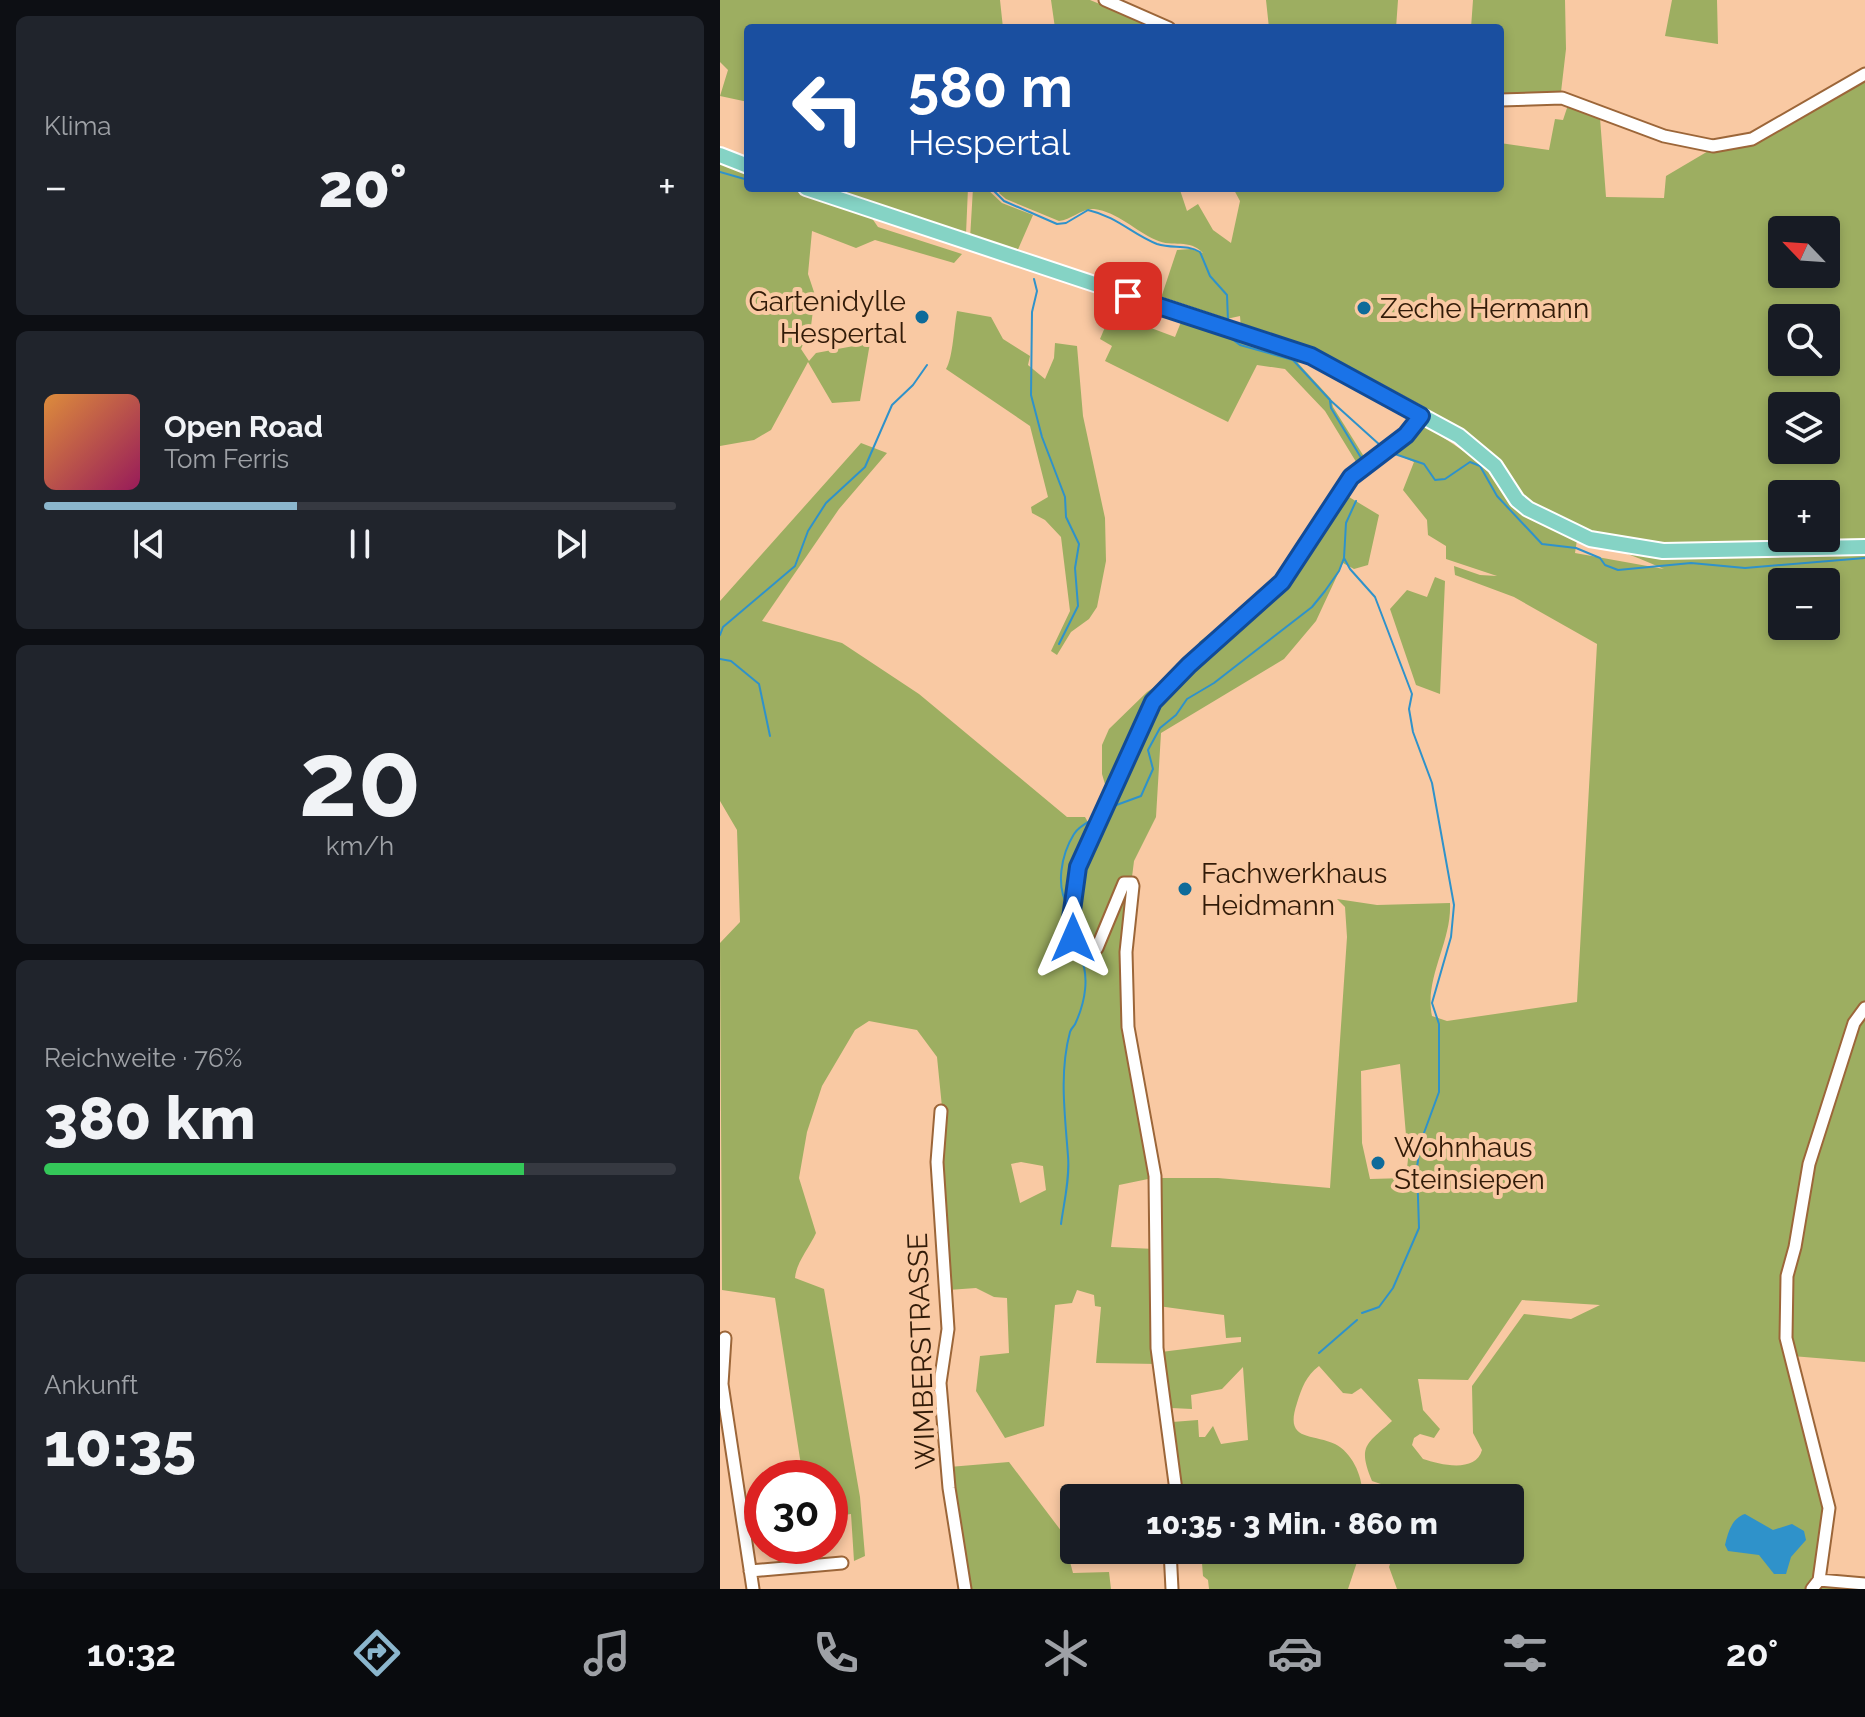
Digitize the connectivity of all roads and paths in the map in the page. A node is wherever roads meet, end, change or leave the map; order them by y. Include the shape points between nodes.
1 (1105, 0) edge
2 (1160, 24) edge
3 (1865, 74) edge
4 (1504, 100) edge
5 (720, 155) edge
6 (744, 164) edge
7 (818, 192) edge
8 (1421, 416) junction
9 (1865, 547) edge
10 (1865, 1008) edge
11 (941, 1111) dead end
12 (725, 1338) dead end
13 (1175, 1484) edge
14 (830, 1564) edge
15 (1171, 1564) edge
16 (750, 1571) junction
17 (1816, 1585) edge
18 (1861, 1586) edge
19 (753, 1589) edge
20 (965, 1589) edge
21 (1172, 1589) edge

1 - 2 street
3 - 4 street via 1752,139 1713,146 1664,136 1562,98
5 - 6 main road
7 - 8 main road via 1311,356
8 - 9 main road via 1485,456 1528,509 1590,539 1663,551
8 - 13 street via 1388,451 1351,477 1282,582 1153,702 1088,840 1075,880 1073,938 1087,953 1097,948 1124,883 1133,886 1127,1014 1155,1176 1157,1348
10 - 17 street via 1854,1023 1809,1164 1787,1276 1786,1338 1829,1508
11 - 20 street, WIMBERSTRASSE via 937,1162 948,1329 940,1383
12 - 16 street via 722,1384
14 - 16 street
15 - 21 street
16 - 19 street
17 - 18 street

